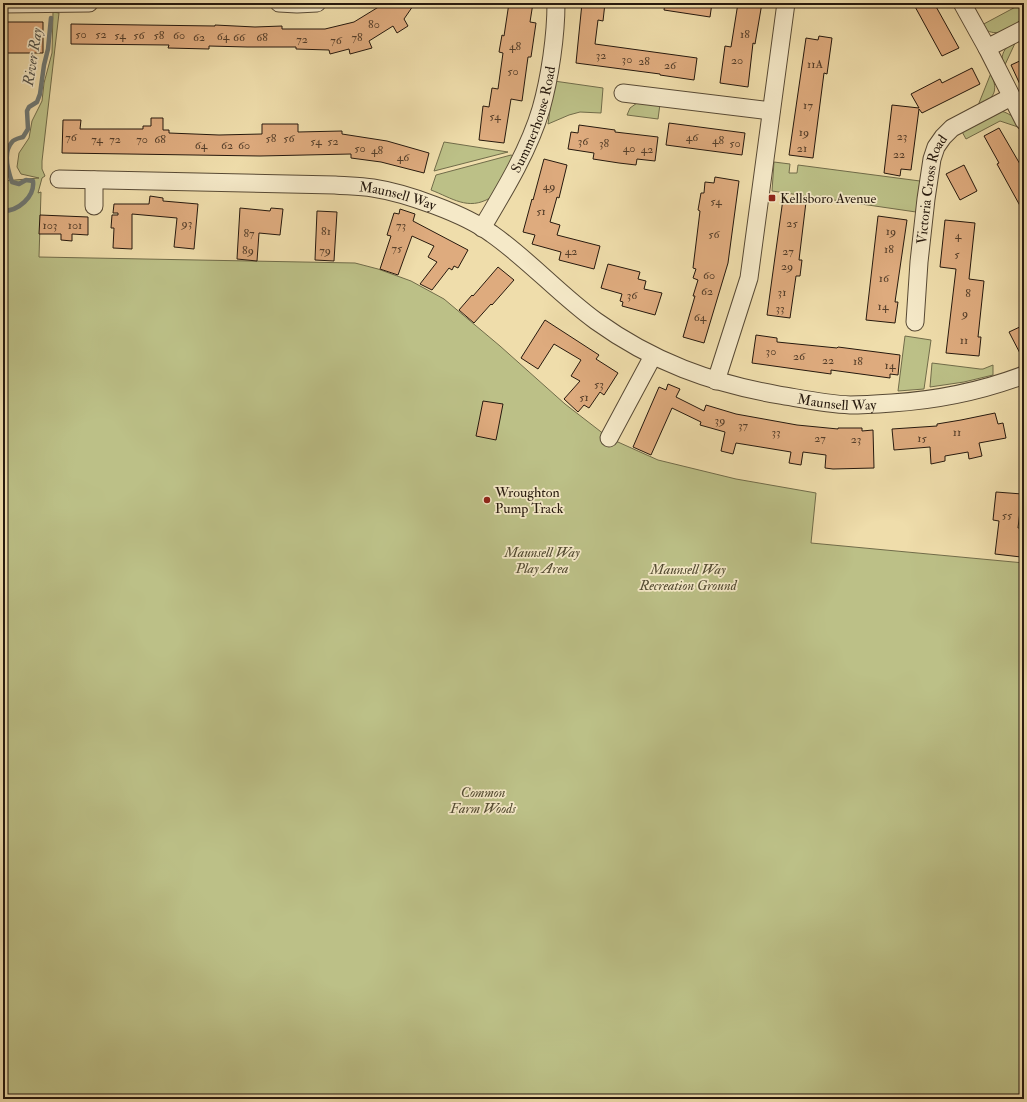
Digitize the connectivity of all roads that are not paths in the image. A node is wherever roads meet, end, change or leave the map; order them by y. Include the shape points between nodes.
1 (89, 3) edge
2 (279, 3) edge
3 (317, 3) edge
4 (556, 3) edge
5 (786, 3) edge
6 (962, 3) edge
7 (3, 4) edge
8 (54, 4) edge
9 (1024, 29) edge
10 (987, 48) junction
11 (623, 93) dead end
12 (1011, 97) junction
13 (771, 111) junction
14 (1024, 121) edge
15 (59, 179) dead end
16 (94, 180) junction
17 (94, 206) dead end
18 (482, 228) junction
19 (915, 322) dead end
20 (653, 356) junction
21 (1024, 375) edge
22 (716, 381) junction
23 (609, 438) dead end

1 - 8 street
2 - 3 street
4 - 18 street, Summerhouse Road via 552,49 541,109 516,167
5 - 13 street
6 - 10 street
7 - 8 street
9 - 10 street
10 - 12 street
11 - 13 street
12 - 14 street
12 - 19 street, Victoria Cross Road via 952,128 936,147 926,199
13 - 22 street via 750,278
15 - 16 street, Maunsell Way
16 - 17 street
16 - 18 street, Maunsell Way via 305,184 372,188 426,203
18 - 20 street, Maunsell Way via 526,260 588,315
20 - 22 street, Maunsell Way via 682,370
20 - 23 street
21 - 22 street, Maunsell Way via 979,390 926,401 851,405 756,391

